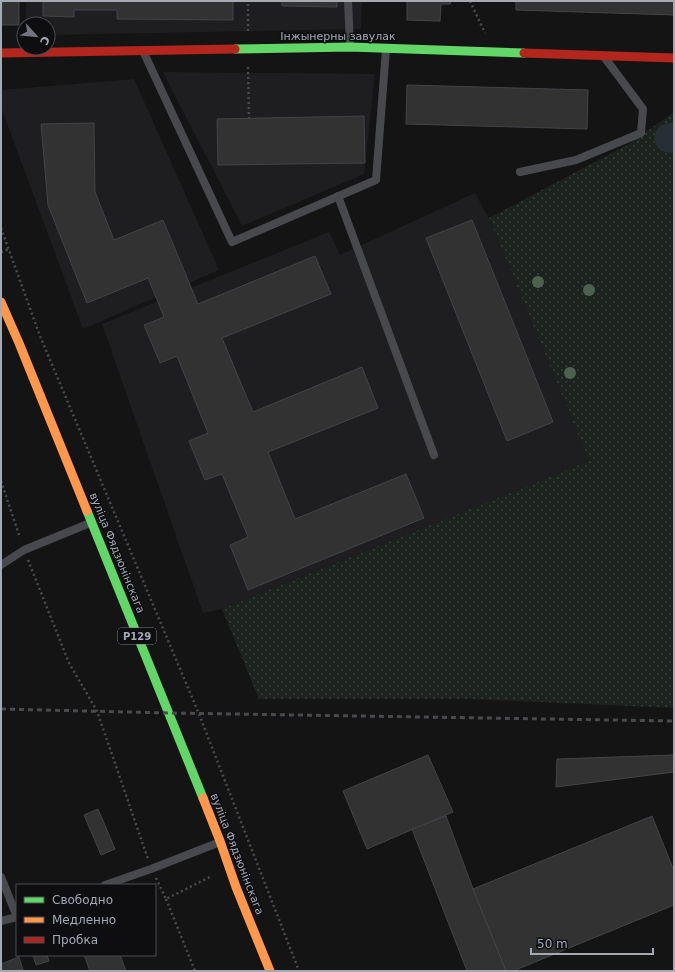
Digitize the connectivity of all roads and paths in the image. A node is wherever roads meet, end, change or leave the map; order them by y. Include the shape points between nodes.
1 (248, 1) edge
2 (348, 1) edge
3 (248, 36) dead end
4 (350, 47) junction
5 (386, 48) junction
6 (143, 50) junction
7 (1, 53) edge
8 (603, 56) junction
9 (674, 58) edge
10 (520, 172) dead end
11 (338, 196) junction
12 (1, 228) edge
13 (9, 249) junction
14 (1, 252) edge
15 (1, 302) edge
16 (434, 455) dead end
17 (1, 481) edge
18 (91, 523) junction
19 (24, 550) junction
20 (1, 565) edge
21 (220, 842) junction
22 (151, 869) junction
23 (212, 876) dead end
24 (1, 877) edge
25 (108, 884) edge
26 (166, 899) junction
27 (16, 914) edge
28 (16, 917) edge
29 (1, 921) edge
30 (195, 971) edge
31 (270, 971) edge
32 (299, 971) edge

1 - 3 path
2 - 4 lane
4 - 5 main road, Інжынерны завулак
4 - 6 main road, Інжынерны завулак
5 - 8 main road, Інжынерны завулак
5 - 11 lane via 376,180
6 - 7 main road, Інжынерны завулак
6 - 11 lane via 232,242
8 - 9 main road, Інжынерны завулак
8 - 10 lane via 643,109 642,133 576,160
11 - 16 lane
12 - 13 path
13 - 14 path
13 - 32 path via 40,336 199,714
15 - 18 main road, вуліца Фядзюнінскага / Р129
17 - 19 path
18 - 19 lane
18 - 21 main road, вуліца Фядзюнінскага / Р129
19 - 20 lane
19 - 22 path via 70,663 97,711
21 - 22 lane
21 - 31 main road, вуліца Фядзюнінскага / Р129
22 - 25 lane
22 - 26 path
23 - 26 path
24 - 27 lane
26 - 30 path
28 - 29 lane

